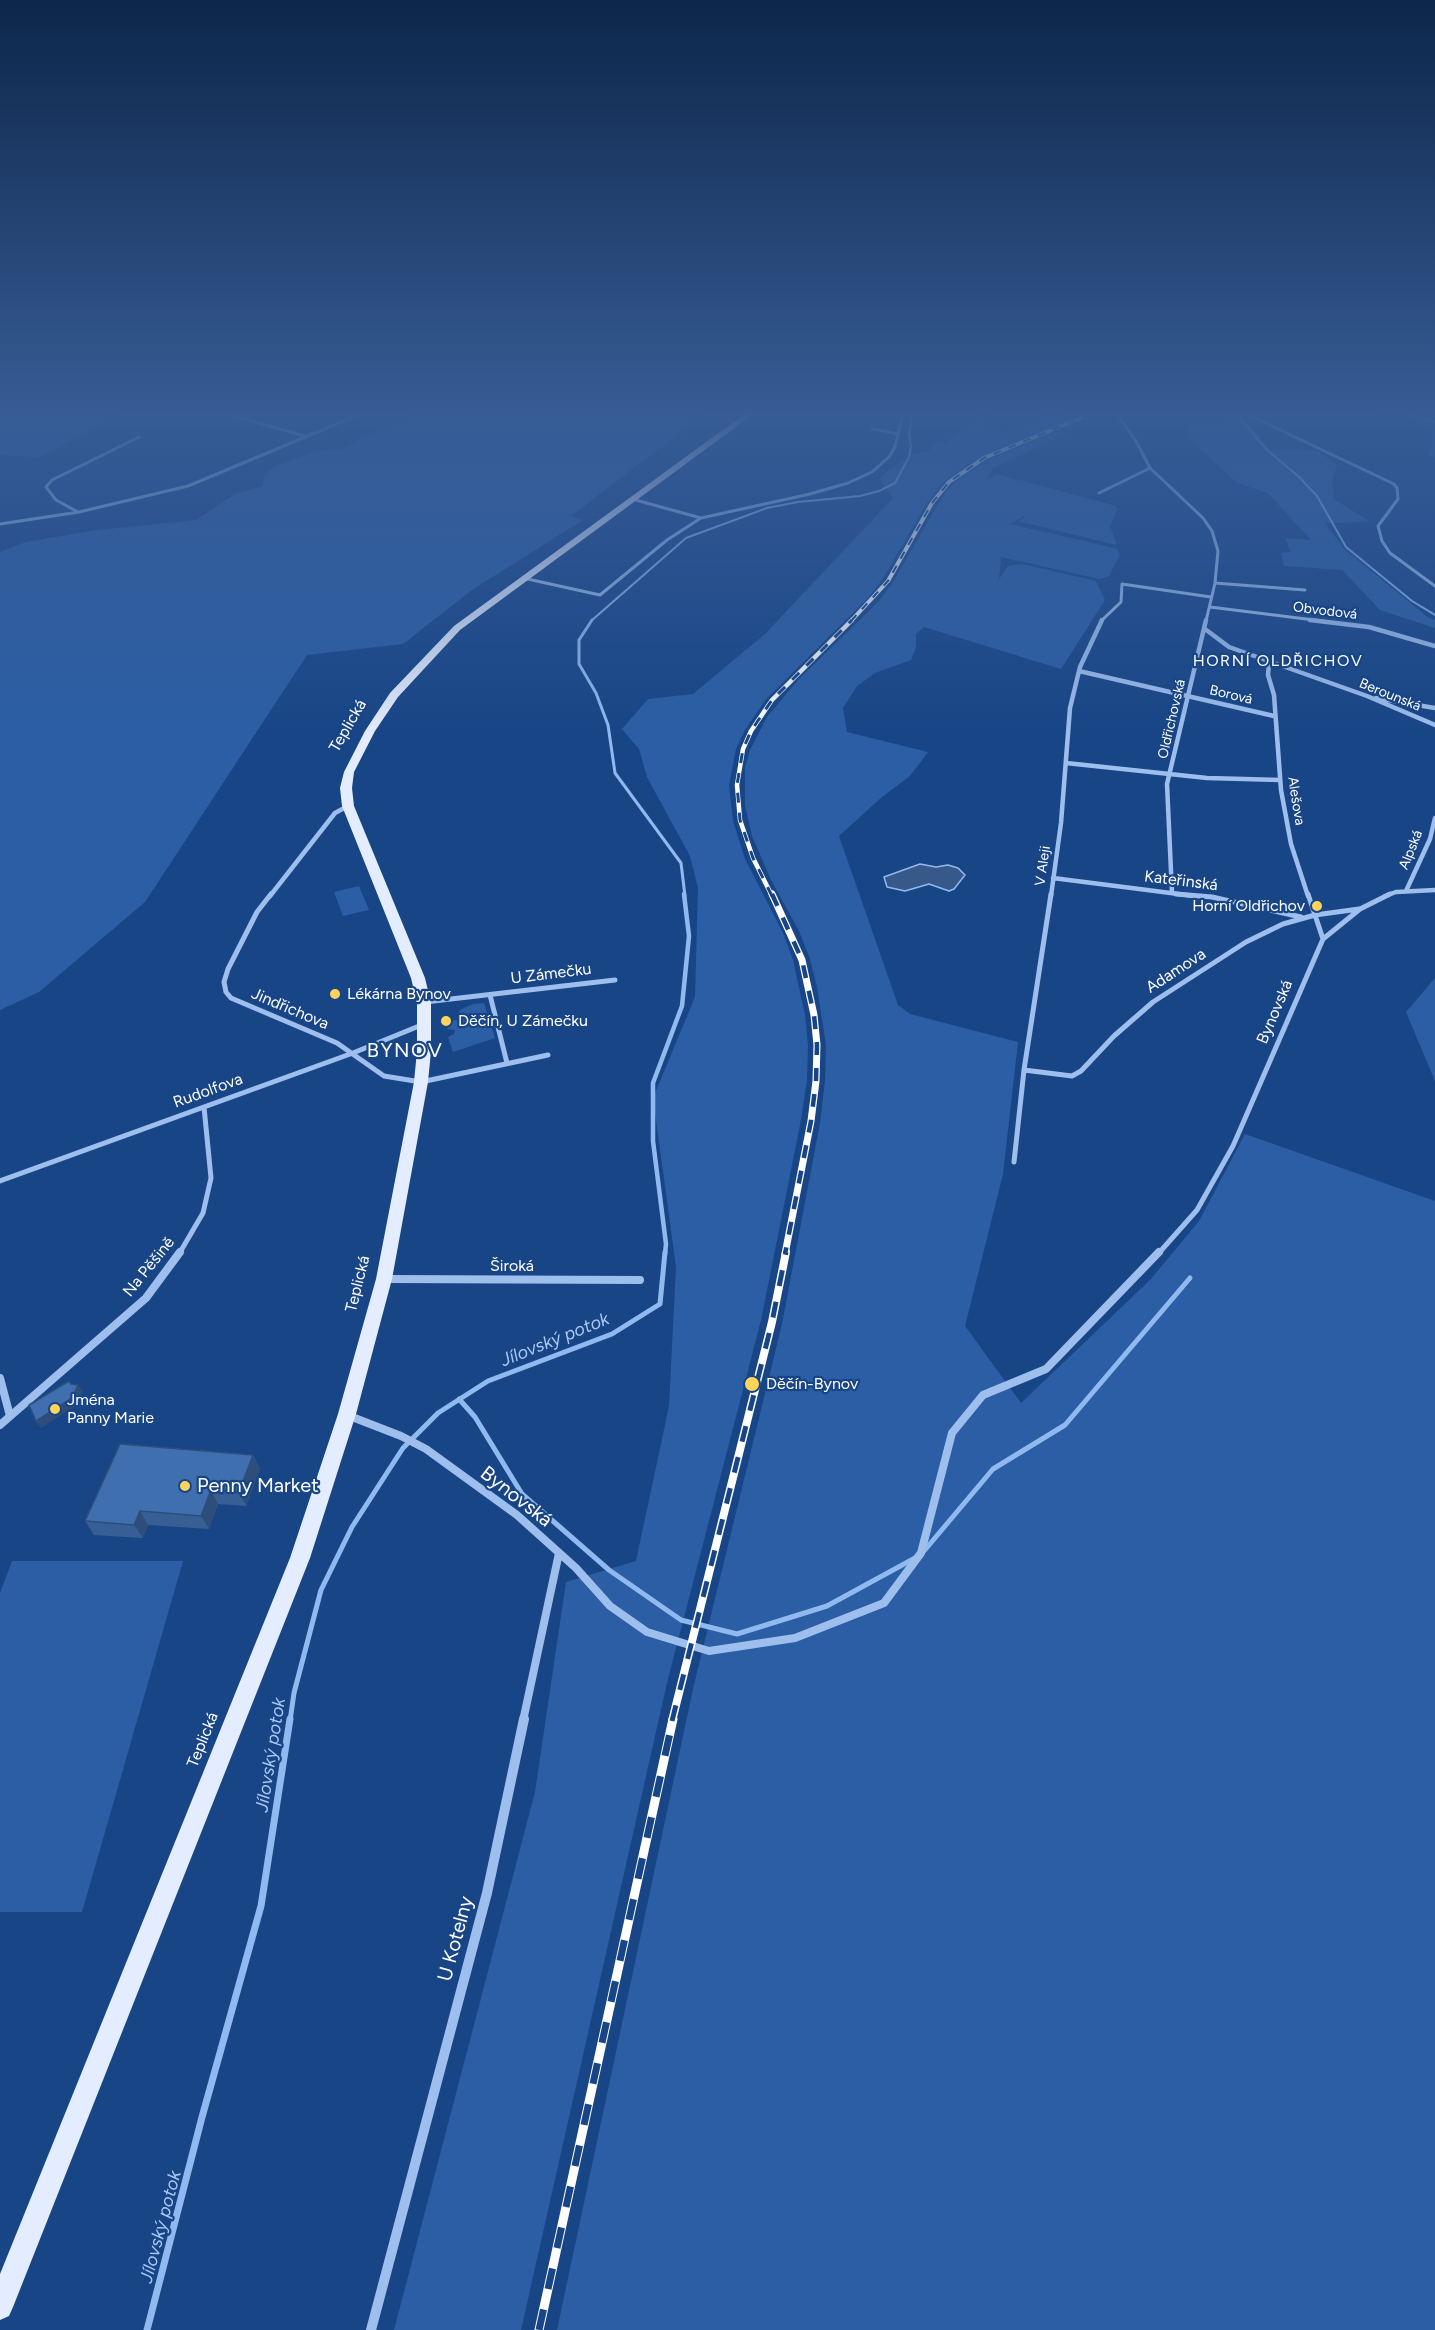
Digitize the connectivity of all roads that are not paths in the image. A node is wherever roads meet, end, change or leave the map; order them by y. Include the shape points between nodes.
1 (35, 519) edge
2 (605, 519) edge
3 (700, 519) edge
4 (1203, 519) edge
5 (1383, 519) edge
6 (0, 524) edge
7 (523, 578) junction
8 (1215, 584) junction
9 (1435, 586) edge
10 (1305, 590) dead end
11 (1211, 597) junction
12 (1210, 607) junction
13 (1205, 629) junction
14 (1435, 646) edge
15 (1269, 663) junction
16 (1079, 671) junction
17 (1187, 696) junction
18 (1367, 696) junction
19 (1435, 708) edge
20 (1274, 716) junction
21 (1435, 725) edge
22 (1066, 763) junction
23 (1170, 773) junction
24 (1280, 780) junction
25 (348, 806) junction
26 (1435, 818) edge
27 (1053, 878) junction
28 (1435, 890) edge
29 (1406, 891) junction
30 (1172, 893) junction
31 (1360, 909) junction
32 (1315, 915) junction
33 (1305, 918) junction
34 (1323, 939) junction
35 (615, 980) dead end
36 (490, 995) junction
37 (424, 1003) junction
38 (424, 1024) junction
39 (353, 1053) junction
40 (548, 1055) dead end
41 (507, 1063) junction
42 (1024, 1070) junction
43 (421, 1082) junction
44 (204, 1107) junction
45 (1014, 1162) dead end
46 (0, 1182) edge
47 (384, 1279) junction
48 (640, 1280) dead end
49 (0, 1378) edge
50 (346, 1414) junction
51 (10, 1416) junction
52 (0, 1425) edge
53 (559, 1553) junction
54 (0, 2307) edge
55 (371, 2330) edge

1 - 6 street
2 - 7 main road, Teplická
3 - 7 street via 666,540 600,595
4 - 8 street, Oldřichovská via 1212,531 1219,561
5 - 9 street via 1378,526 1390,553
7 - 25 main road, Teplická via 457,628 394,695 348,772
8 - 10 street
8 - 11 street, Oldřichovská
11 - 12 street, Oldřichovská
11 - 16 street, V Aleji via 1122,584 1121,602 1100,622
12 - 13 street, Oldřichovská
12 - 14 street, Obvodová via 1369,627
13 - 15 street, Berounská via 1229,647
13 - 17 street, Oldřichovská
15 - 18 street, Berounská
15 - 20 street, Alešova
16 - 17 street, Borová
16 - 22 street, V Aleji via 1070,708
17 - 20 street, Borová
17 - 23 street, Oldřichovská
18 - 19 street
18 - 21 street, Berounská
20 - 24 street, Alešova
22 - 23 street
22 - 27 street, V Aleji
23 - 24 street
23 - 30 street, Oldřichovská via 1167,784
24 - 32 street, Alešova via 1291,844
25 - 37 main road, Teplická via 418,978
25 - 39 street, Jindřichova via 335,813 257,912 224,982 226,992 238,1002
26 - 29 street, Alpská via 1430,839
27 - 30 street, Kateřinská
27 - 42 street, V Aleji
28 - 29 street, Bynovská
29 - 31 street, Bynovská via 1388,894
30 - 33 street, Kateřinská via 1212,897
31 - 32 street, Adamova
31 - 34 street, Bynovská
32 - 33 street, Adamova
32 - 34 street, Alešova
33 - 42 street, Adamova via 1246,942 1179,983 1072,1076
34 - 53 street, Bynovská via 1233,1146 1197,1210 1046,1370 983,1395 952,1433 921,1553 884,1603 795,1638 709,1651 647,1632 610,1606
35 - 36 street, U Zámečku
36 - 37 street, U Zámečku
36 - 41 street, U Zámečku
37 - 38 main road, Teplická
38 - 39 street, Rudolfova
38 - 43 main road, Teplická
39 - 43 street, Jindřichova via 384,1076
39 - 44 street, Rudolfova
40 - 41 street
41 - 43 street
42 - 45 street, V Aleji
43 - 47 main road, Teplická
44 - 46 street, Rudolfova
44 - 51 street, Na Pěšině via 211,1178 203,1213 182,1250 146,1298
47 - 48 street, Široká
47 - 50 main road, Teplická
49 - 51 street
50 - 53 street, Bynovská via 426,1449 518,1515
50 - 54 main road, Teplická via 300,1557
51 - 52 street, Na Pěšině
53 - 55 street, U Kotelny via 487,1893

